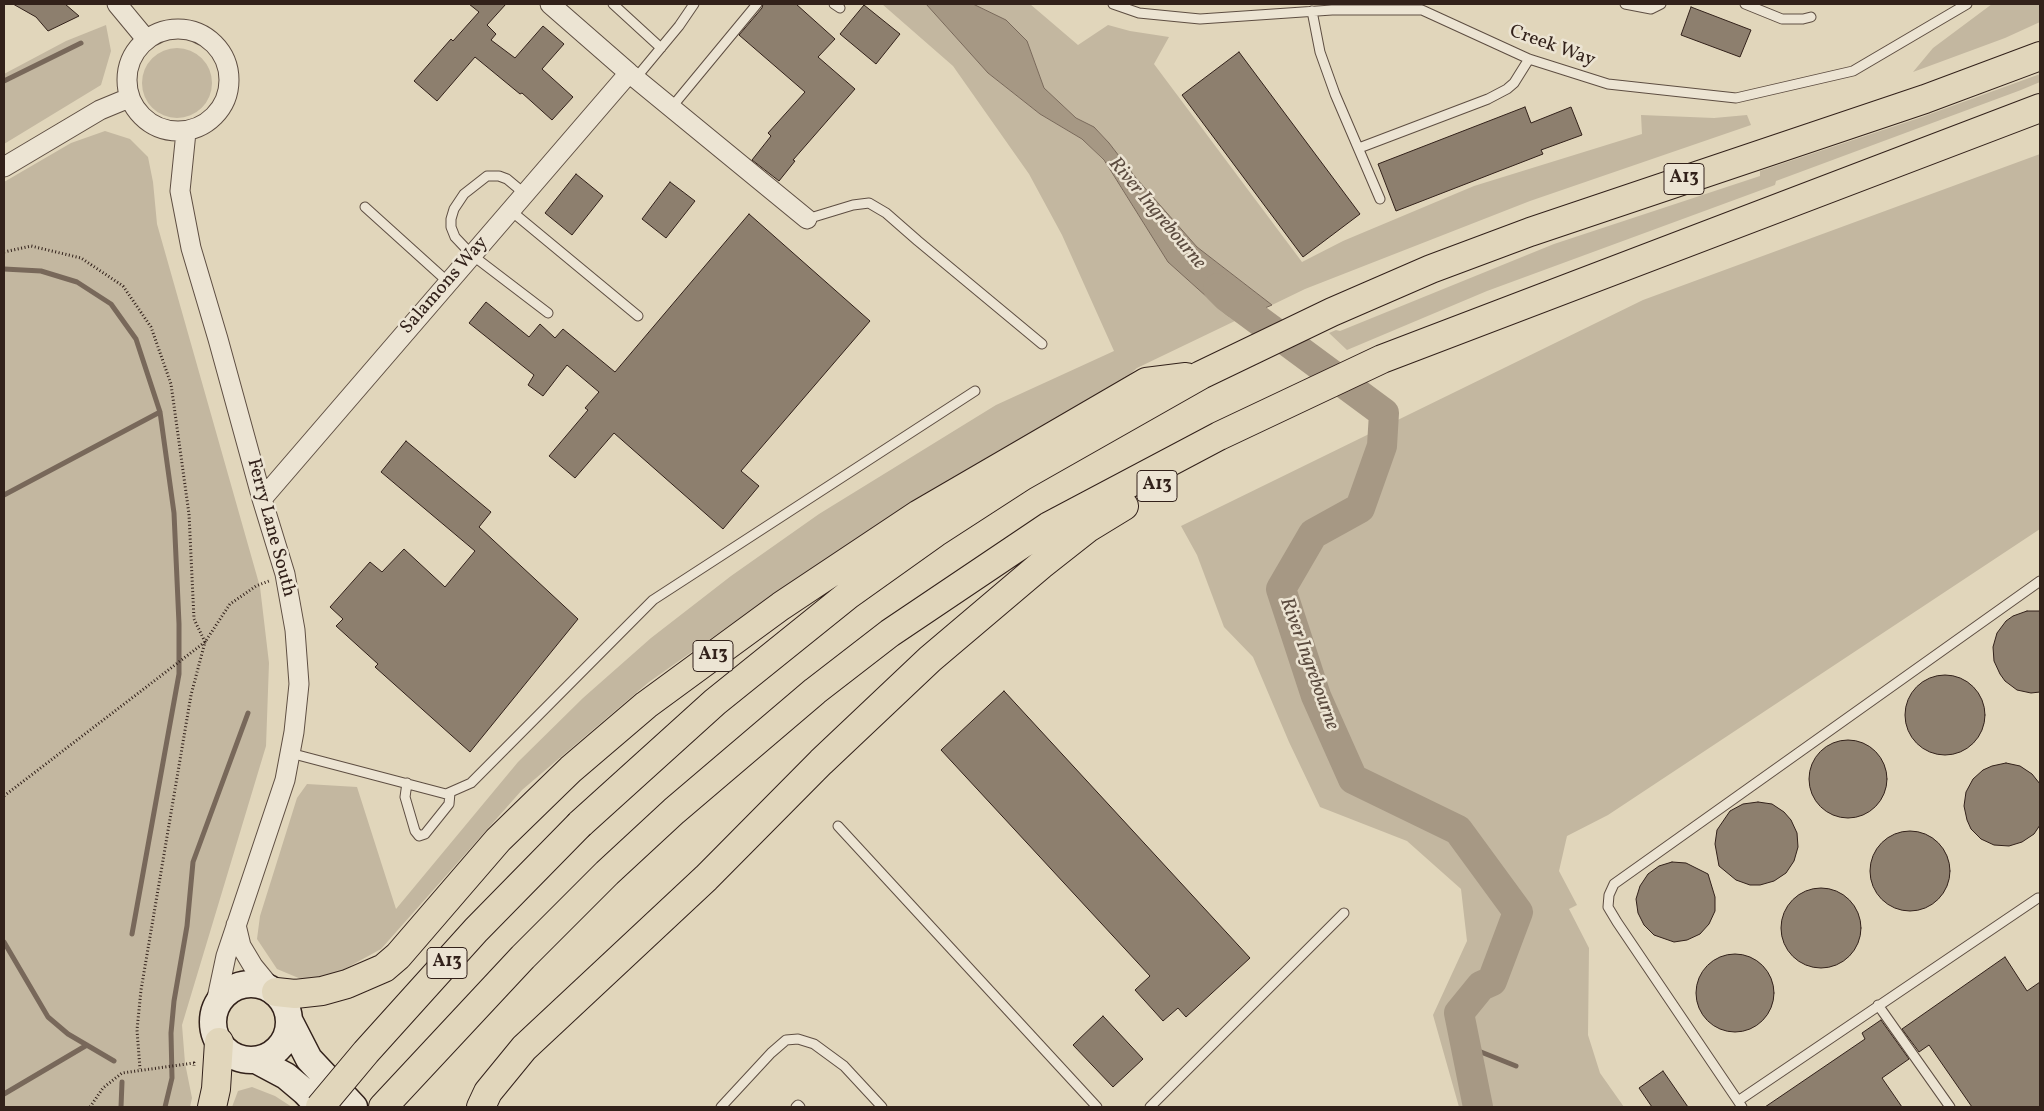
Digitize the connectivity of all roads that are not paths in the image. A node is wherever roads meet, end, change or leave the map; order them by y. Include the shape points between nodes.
1 (117, 4) edge
2 (550, 4) edge
3 (614, 4) edge
4 (694, 4) edge
5 (757, 4) edge
6 (1113, 4) edge
7 (1625, 4) edge
8 (1661, 4) edge
9 (1746, 4) edge
10 (1967, 4) edge
11 (1312, 11) junction
12 (1811, 17) dead end
13 (146, 39) junction
14 (660, 48) junction
15 (2040, 56) edge
16 (1529, 59) junction
17 (632, 76) junction
18 (129, 98) junction
19 (671, 108) junction
20 (2040, 108) edge
21 (186, 132) junction
22 (1360, 148) junction
23 (4, 167) edge
24 (524, 194) junction
25 (1380, 200) dead end
26 (365, 207) dead end
27 (510, 210) junction
28 (808, 219) joint
29 (472, 255) junction
30 (448, 282) junction
31 (548, 313) dead end
32 (638, 316) dead end
33 (1042, 344) dead end
34 (1211, 369) junction
35 (975, 391) dead end
36 (1219, 436) junction
37 (262, 499) junction
38 (2040, 581) edge
39 (290, 753) junction
40 (407, 783) junction
41 (450, 793) junction
42 (838, 826) dead end
43 (2039, 899) edge
44 (1344, 913) dead end
45 (236, 924) junction
46 (273, 990) junction
47 (1878, 1005) junction
48 (290, 1022) junction
49 (216, 1030) junction
50 (256, 1060) junction
51 (1740, 1104) edge
52 (212, 1107) edge
53 (320, 1107) edge
54 (354, 1107) edge
55 (383, 1107) edge
56 (481, 1107) edge
57 (721, 1107) edge
58 (796, 1107) edge
59 (800, 1107) edge
60 (882, 1107) edge
61 (1097, 1107) edge
62 (1150, 1107) edge
63 (1950, 1107) edge

1 - 13 street
2 - 17 street
3 - 14 lane
4 - 14 lane
5 - 19 lane
6 - 11 lane, Creek Way via 1139,13 1200,19
7 - 8 lane via 1651,9
9 - 12 lane via 1782,19
10 - 16 lane, Creek Way via 1853,71 1736,98 1608,84
11 - 16 lane, Creek Way via 1422,10
11 - 22 lane via 1320,52
13 - 18 street via 128,66
13 - 21 street via 161,31 195,32 210,40 221,52 228,68 229,85 225,101 215,116
14 - 17 lane
15 - 34 highway, A13 via 1925,99 1530,232 1431,269
16 - 22 lane via 1507,89
17 - 19 street
17 - 24 street, Salamons Way
18 - 21 street via 138,113 152,125 168,131
18 - 23 street via 100,110
19 - 28 street
20 - 36 highway, A13 via 1382,359
21 - 37 street, Ferry Lane South via 180,191 191,248
22 - 25 lane
24 - 27 street, Salamons Way
24 - 29 lane via 507,179 487,176 464,194 454,209 451,227 455,237
26 - 30 lane
27 - 29 street, Salamons Way
27 - 32 lane
28 - 33 lane via 853,205 869,204 886,213
29 - 30 street, Salamons Way
29 - 31 lane
30 - 37 street, Salamons Way
34 - 46 highway, A13 via 1146,382 919,514 781,606 646,705 571,769 498,840 384,968 322,991 295,994
34 - 53 highway, A13, bridge via 1023,476 936,533 848,595 715,702 580,824 476,930
35 - 41 lane via 653,600 474,780
36 - 55 highway, A13 via 1049,526 890,634 742,751 606,873
36 - 56 highway, A13 via 1183,470 1088,528 930,660 821,762 706,878 524,1048 488,1092
37 - 39 street, Ferry Lane South via 285,574 295,630 299,684
38 - 51 lane via 1614,884 1608,907 1616,922
39 - 40 lane
39 - 45 street, Ferry Lane South via 285,780
40 - 41 lane
40 - 41 lane via 405,797 415,831 420,836 449,804
42 - 61 lane
43 - 47 lane
44 - 62 lane
45 - 46 street via 240,946
45 - 49 street, Ferry Lane South via 226,956
46 - 48 street via 283,1000
46 - 49 street via 247,983 224,994 216,1005
47 - 51 lane
47 - 63 lane
48 - 50 street via 284,1043 267,1057
48 - 54 street via 308,1059
49 - 50 street via 226,1050 235,1057
49 - 52 highway via 216,1089
50 - 53 street via 286,1076
57 - 60 lane via 771,1053 786,1040 798,1039 814,1044 844,1066
58 - 59 lane

